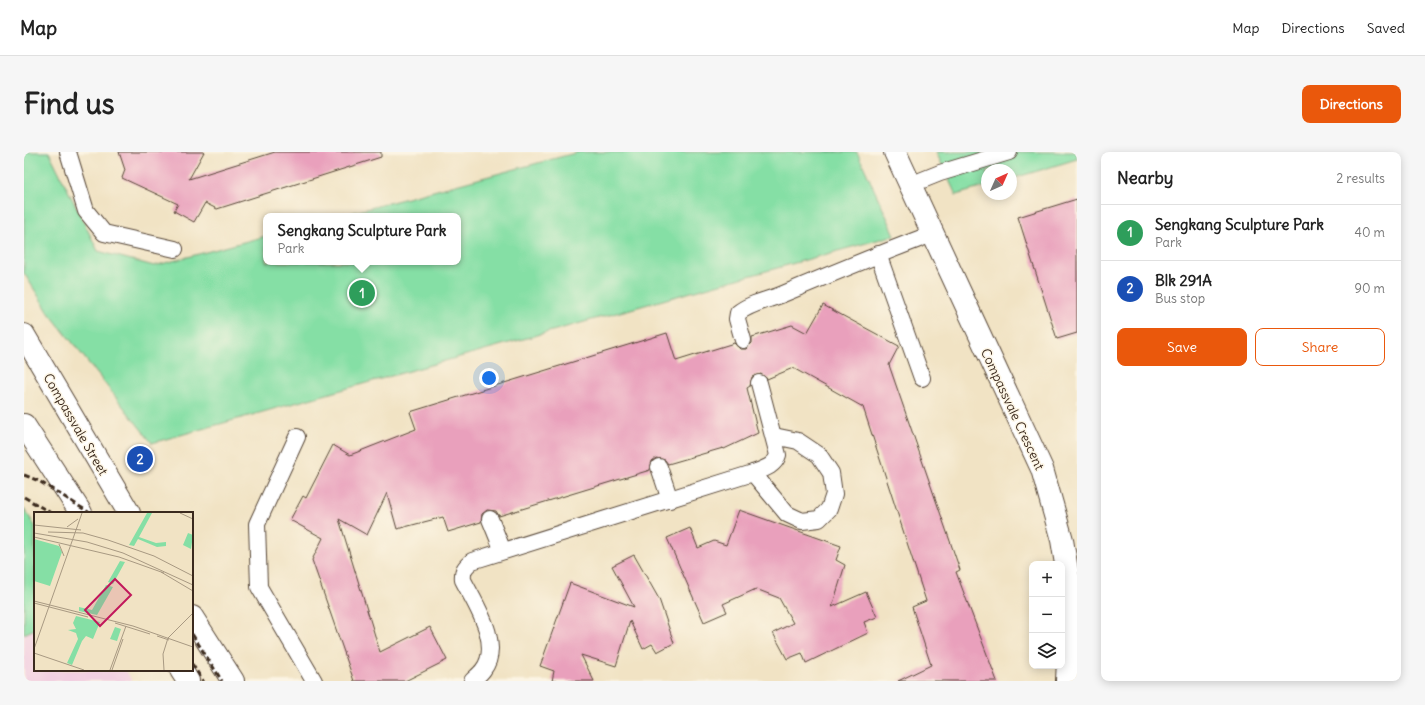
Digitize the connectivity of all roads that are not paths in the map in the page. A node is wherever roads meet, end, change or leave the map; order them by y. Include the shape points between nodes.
1 (68, 152) edge
2 (895, 152) edge
3 (1009, 152) edge
4 (910, 185) junction
5 (932, 234) junction
6 (175, 249) dead end
7 (878, 254) junction
8 (24, 334) edge
9 (743, 340) dead end
10 (922, 378) dead end
11 (758, 383) dead end
12 (24, 425) edge
13 (774, 436) junction
14 (297, 437) dead end
15 (659, 467) dead end
16 (753, 474) junction
17 (670, 500) junction
18 (79, 512) edge
19 (128, 512) edge
20 (490, 519) dead end
21 (503, 551) junction
22 (193, 619) edge
23 (182, 671) edge
24 (188, 681) edge
25 (233, 681) edge
26 (314, 681) edge
27 (472, 681) edge
28 (1067, 681) edge

1 - 6 lane via 86,211 104,233
2 - 4 street, Compassvale Crescent
3 - 4 lane
4 - 5 street, Compassvale Crescent
5 - 7 lane
5 - 28 street, Compassvale Crescent via 1042,469 1062,540 1071,594
7 - 9 lane via 765,302 743,308 737,319
7 - 10 lane
8 - 19 street, Compassvale Street
11 - 13 lane
12 - 18 street
13 - 16 lane via 778,455 776,462
13 - 16 lane via 798,441 819,455 832,472 834,494 829,510 819,519 802,521 786,514
14 - 26 lane via 257,524 259,587
15 - 17 lane
16 - 17 lane
17 - 21 lane
20 - 21 lane
21 - 27 lane via 472,561 462,573 463,580 490,634 490,650 484,669
22 - 25 street
23 - 24 street

